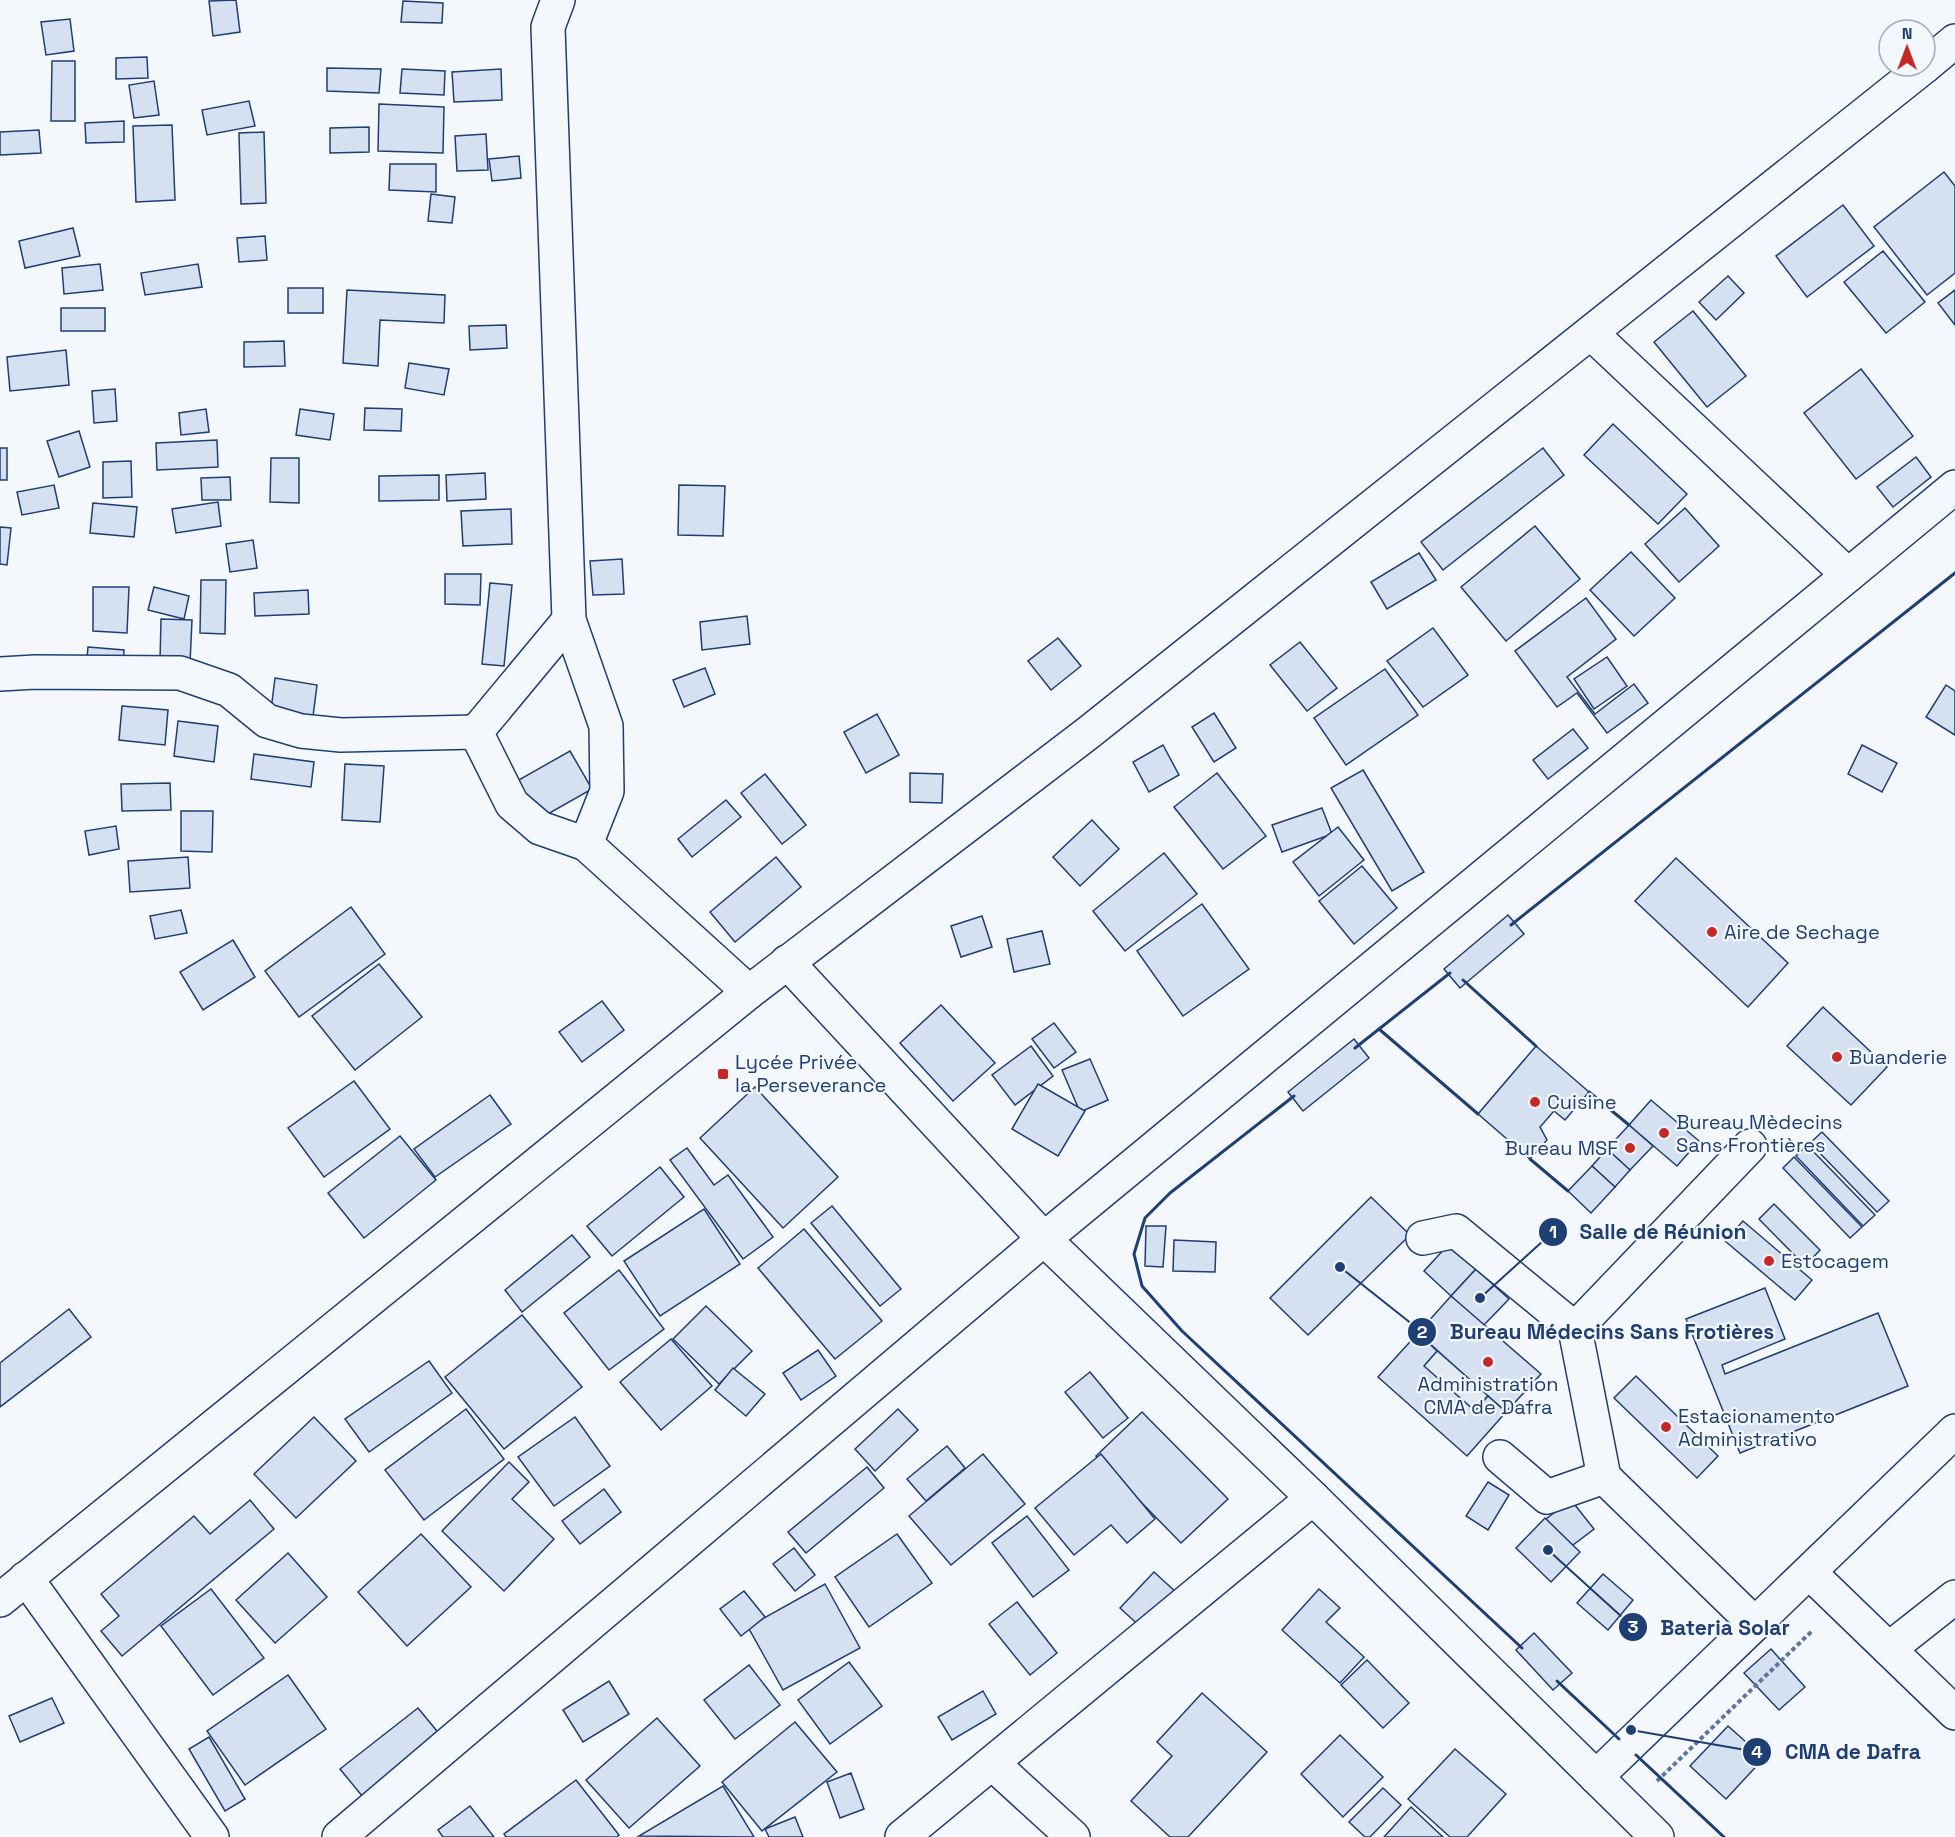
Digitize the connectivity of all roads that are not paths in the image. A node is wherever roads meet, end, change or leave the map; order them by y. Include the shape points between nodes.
1 (558, 0) edge
2 (1955, 41) edge
3 (1937, 56) edge
4 (1910, 78) edge
5 (1591, 333) junction
6 (1955, 487) edge
7 (1848, 575) junction
8 (569, 620) junction
9 (0, 674) edge
10 (476, 732) junction
11 (586, 844) junction
12 (787, 962) junction
13 (749, 992) junction
14 (1750, 1146) dead end
15 (1424, 1238) dead end
16 (1044, 1239) junction
17 (1575, 1329) junction
18 (1955, 1431) edge
19 (1500, 1457) dead end
20 (1604, 1477) junction
21 (1313, 1498) junction
22 (1809, 1572) junction
23 (26, 1578) junction
24 (1955, 1597) edge
25 (0, 1600) edge
26 (1755, 1624) junction
27 (1889, 1649) junction
28 (1955, 1713) edge
29 (992, 1763) junction
30 (1596, 1777) junction
31 (212, 1837) edge
32 (339, 1837) edge
33 (902, 1837) edge
34 (1073, 1837) edge
35 (1657, 1837) edge

1 - 8 street via 548,27
2 - 3 street
4 - 5 street
5 - 7 street
5 - 12 street via 1088,733
6 - 7 street
7 - 16 street
8 - 10 street
8 - 11 street via 606,726 607,791
9 - 10 street via 180,673 229,690 267,721 301,731 341,735
10 - 11 street via 512,804 540,828
11 - 13 street
12 - 13 street
12 - 16 street
13 - 23 street
14 - 17 street
15 - 17 street via 1456,1231
16 - 21 street
16 - 32 street
17 - 20 street
18 - 22 street
19 - 20 street via 1547,1497
20 - 26 street
21 - 29 street
21 - 30 street
22 - 26 street
22 - 27 street
23 - 25 street
23 - 31 street
24 - 27 street
26 - 30 street
27 - 28 street
29 - 33 street
29 - 34 street
30 - 35 street

